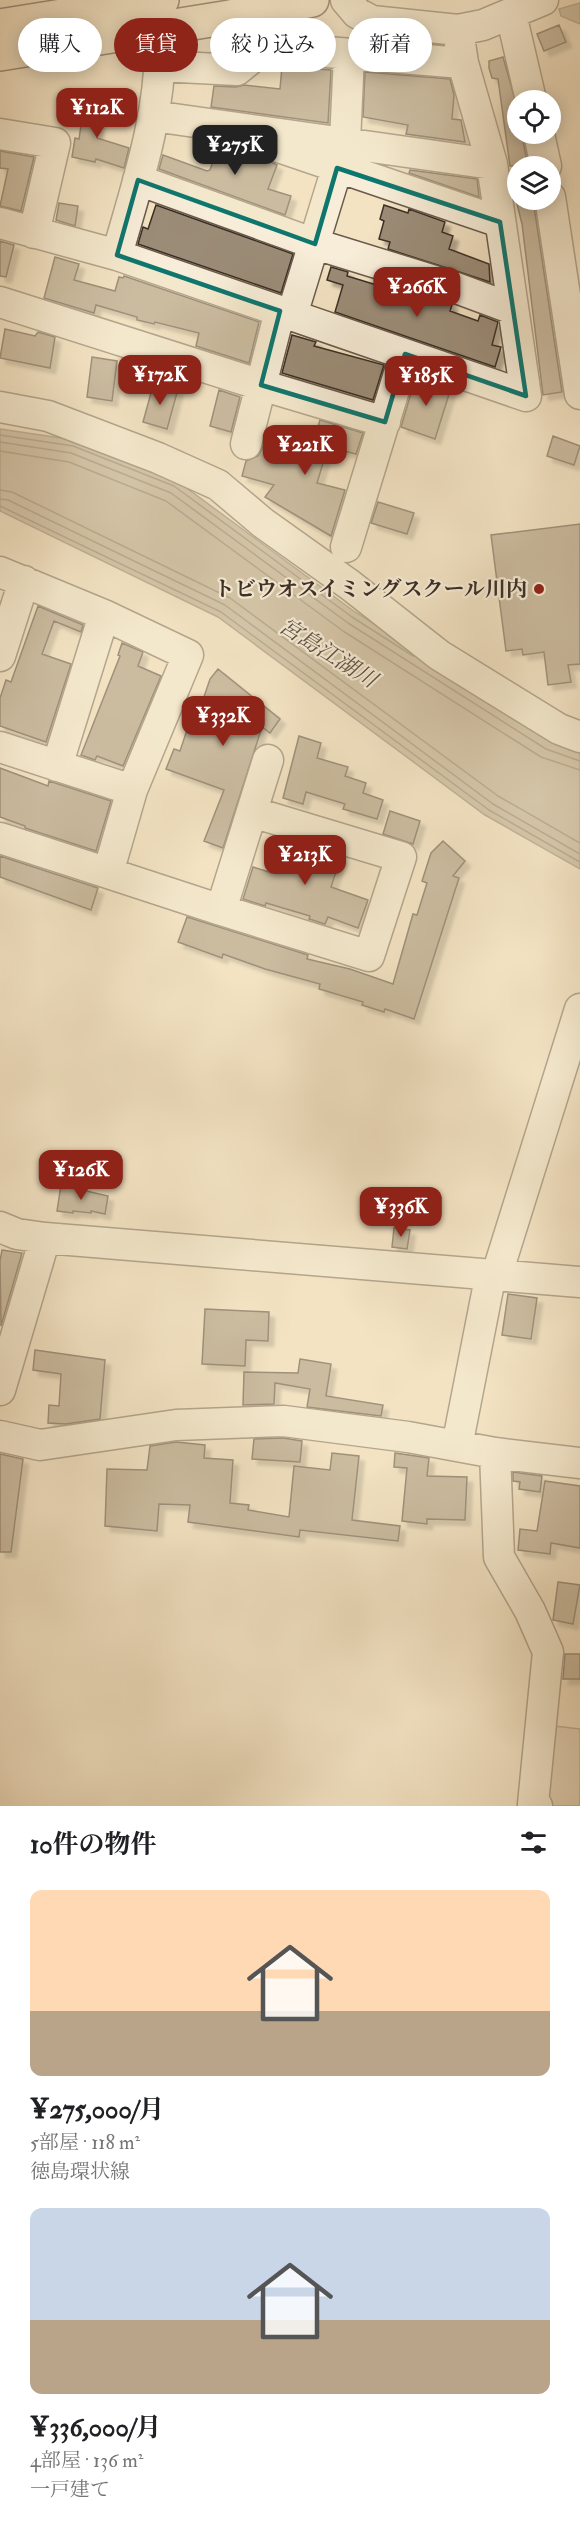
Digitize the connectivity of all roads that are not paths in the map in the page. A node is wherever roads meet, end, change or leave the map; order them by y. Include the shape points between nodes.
1 (312, 0) edge
2 (346, 0) edge
3 (543, 0) edge
4 (511, 14) junction
5 (161, 15) edge
6 (0, 26) edge
7 (458, 30) junction
8 (0, 54) edge
9 (348, 55) edge
10 (432, 61) edge
11 (463, 63) junction
12 (198, 68) edge
13 (348, 68) edge
14 (160, 72) edge
15 (529, 90) edge
16 (153, 116) junction
17 (0, 134) edge
18 (341, 155) junction
19 (492, 164) junction
20 (138, 180) junction
21 (552, 210) edge
22 (500, 222) junction
23 (0, 224) edge
24 (34, 233) junction
25 (315, 244) junction
26 (117, 255) junction
27 (0, 302) edge
28 (513, 309) junction
29 (286, 313) junction
30 (405, 354) junction
31 (261, 385) junction
32 (580, 394) edge
33 (0, 407) edge
34 (384, 422) junction
35 (246, 444) dead end
36 (346, 547) dead end
37 (12, 576) edge
38 (104, 615) junction
39 (0, 656) edge
40 (580, 737) edge
41 (0, 747) edge
42 (268, 760) dead end
43 (57, 766) junction
44 (132, 790) junction
45 (252, 812) junction
46 (0, 838) edge
47 (108, 873) junction
48 (221, 910) junction
49 (580, 1009) edge
50 (0, 1227) edge
51 (45, 1238) junction
52 (494, 1273) junction
53 (580, 1281) edge
54 (0, 1390) edge
55 (0, 1436) edge
56 (458, 1446) junction
57 (495, 1453) junction
58 (580, 1463) edge
59 (537, 1806) edge

1 - 5 main road
2 - 7 street via 357,13 372,21
3 - 4 street
4 - 7 street
4 - 15 street
5 - 6 main road
5 - 8 main road
7 - 11 street
9 - 12 street via 265,47 237,70
10 - 11 street
11 - 19 street
13 - 18 street
14 - 16 street
16 - 18 street via 243,128 272,144
16 - 20 street
17 - 24 street via 55,143
18 - 19 street
18 - 22 street
18 - 25 street
19 - 22 street
20 - 25 street
20 - 26 street
21 - 32 street
22 - 28 street
23 - 24 street
24 - 26 street
25 - 28 street
25 - 29 street
26 - 29 street
27 - 31 street
28 - 30 street via 526,396
29 - 30 street
29 - 31 street
30 - 34 street
31 - 34 street
31 - 35 street
33 - 40 street via 48,416 218,485 439,655 559,729
34 - 36 street
37 - 38 street
37 - 39 street
38 - 43 street
38 - 44 street via 188,655
41 - 43 street
42 - 45 street
43 - 44 street
44 - 47 street
45 - 48 street
45 - 48 street via 401,856 369,956
46 - 47 street
47 - 48 street
49 - 52 street
50 - 51 street
51 - 52 street
51 - 54 street
52 - 53 street
52 - 56 street
55 - 56 street via 40,1445 176,1425 284,1421
56 - 57 street
57 - 58 street
57 - 59 street via 499,1557 548,1652 533,1804

